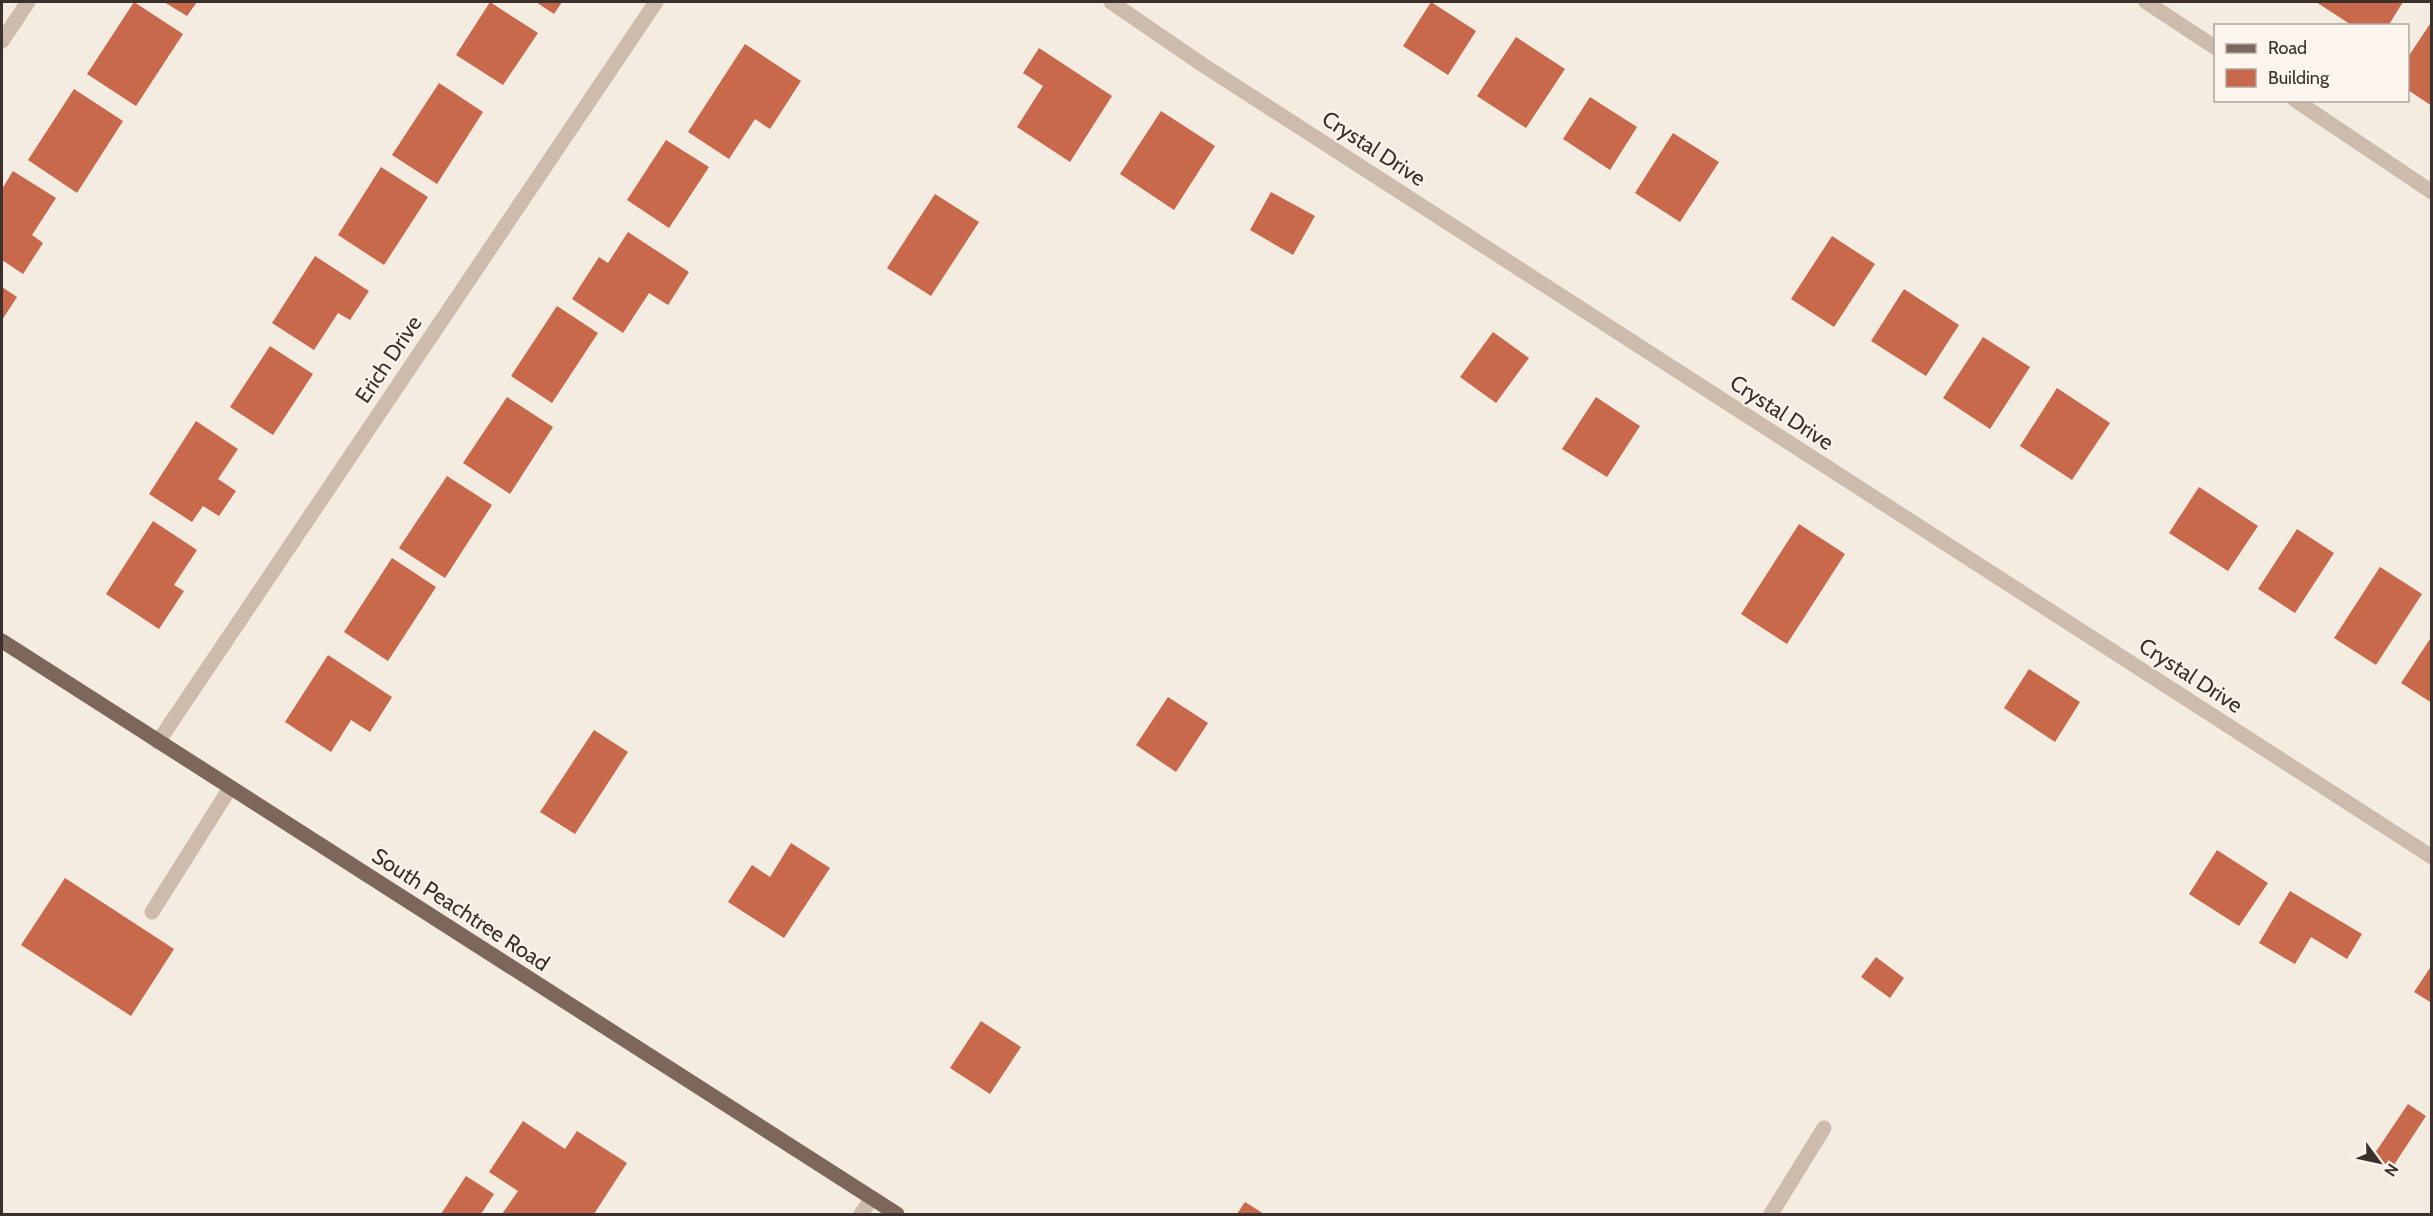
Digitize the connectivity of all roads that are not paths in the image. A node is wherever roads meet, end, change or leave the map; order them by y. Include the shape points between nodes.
1 (28, 2) edge
2 (656, 2) edge
3 (1111, 2) edge
4 (2146, 2) edge
5 (2, 42) edge
6 (2214, 47) edge
7 (2298, 102) edge
8 (2432, 192) edge
9 (2, 641) edge
10 (158, 742) junction
11 (230, 788) junction
12 (2432, 857) edge
13 (152, 912) dead end
14 (1824, 1128) dead end
15 (872, 1198) junction
16 (861, 1215) edge
17 (897, 1215) edge
18 (1771, 1215) edge

1 - 5 street
2 - 10 street, Erich Drive
3 - 12 street, Crystal Drive
4 - 6 street
7 - 8 street
9 - 10 main road, South Peachtree Road
10 - 11 main road, South Peachtree Road
11 - 13 street
11 - 15 main road, South Peachtree Road
14 - 18 street
15 - 16 street
15 - 17 main road, South Peachtree Road

